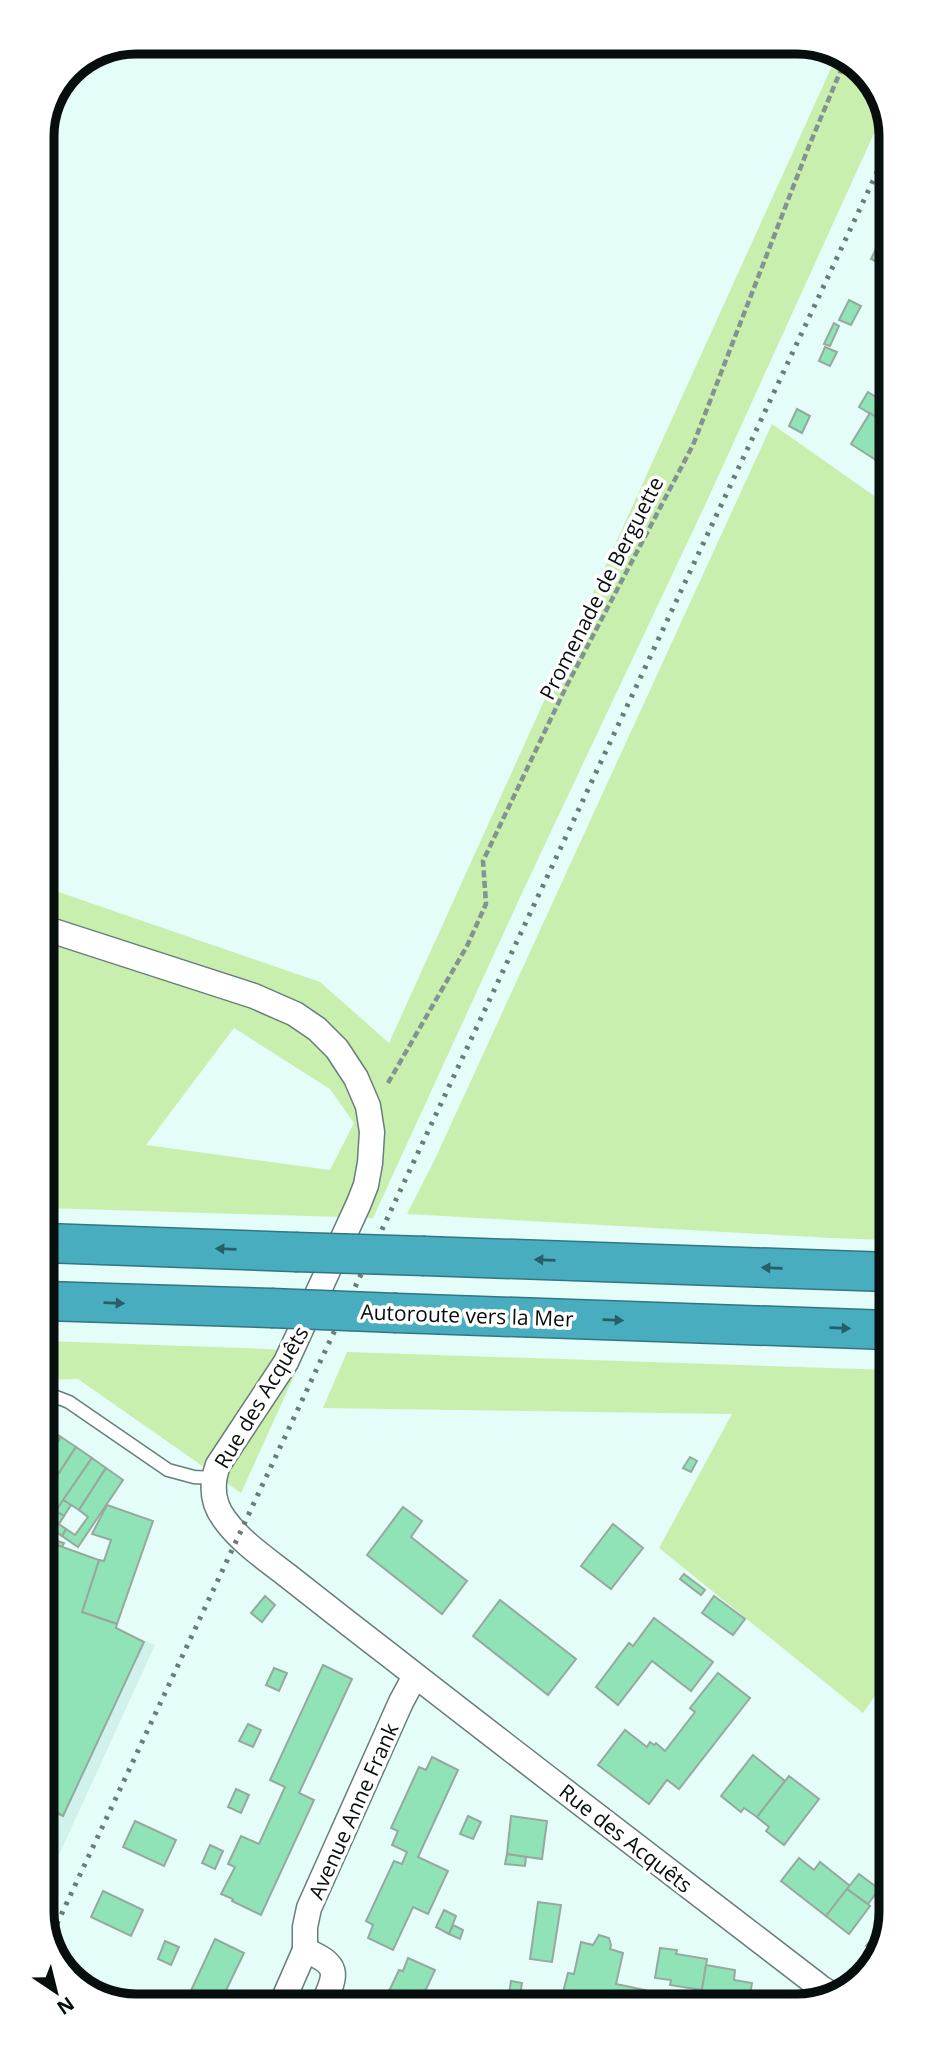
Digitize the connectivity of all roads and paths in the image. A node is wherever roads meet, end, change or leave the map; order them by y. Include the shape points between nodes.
1 (842, 68) edge
2 (54, 931) edge
3 (370, 1118) junction
4 (54, 1243) edge
5 (879, 1272) edge
6 (54, 1301) edge
7 (879, 1330) edge
8 (54, 1396) edge
9 (213, 1478) junction
10 (415, 1676) junction
11 (305, 1950) junction
12 (823, 1989) edge
13 (286, 1994) edge
14 (328, 1994) edge

1 - 3 path, Promenade de Berguette via 693,445 566,687 482,861 486,904 467,946
2 - 3 street, Rue des Acquêts via 254,996 295,1014 317,1029 343,1057
3 - 9 street, Rue des Acquêts via 370,1163 359,1203 286,1362
5 -> 4 highway, bridge
6 -> 7 highway, Autoroute vers la Mer, bridge
8 - 9 lane via 168,1470
9 - 10 street, Rue des Acquêts via 219,1512 239,1535
10 - 11 street, Avenue Anne Frank via 309,1908
10 - 12 street, Rue des Acquêts
11 - 13 street, Avenue Anne Frank
11 - 14 street via 333,1968

